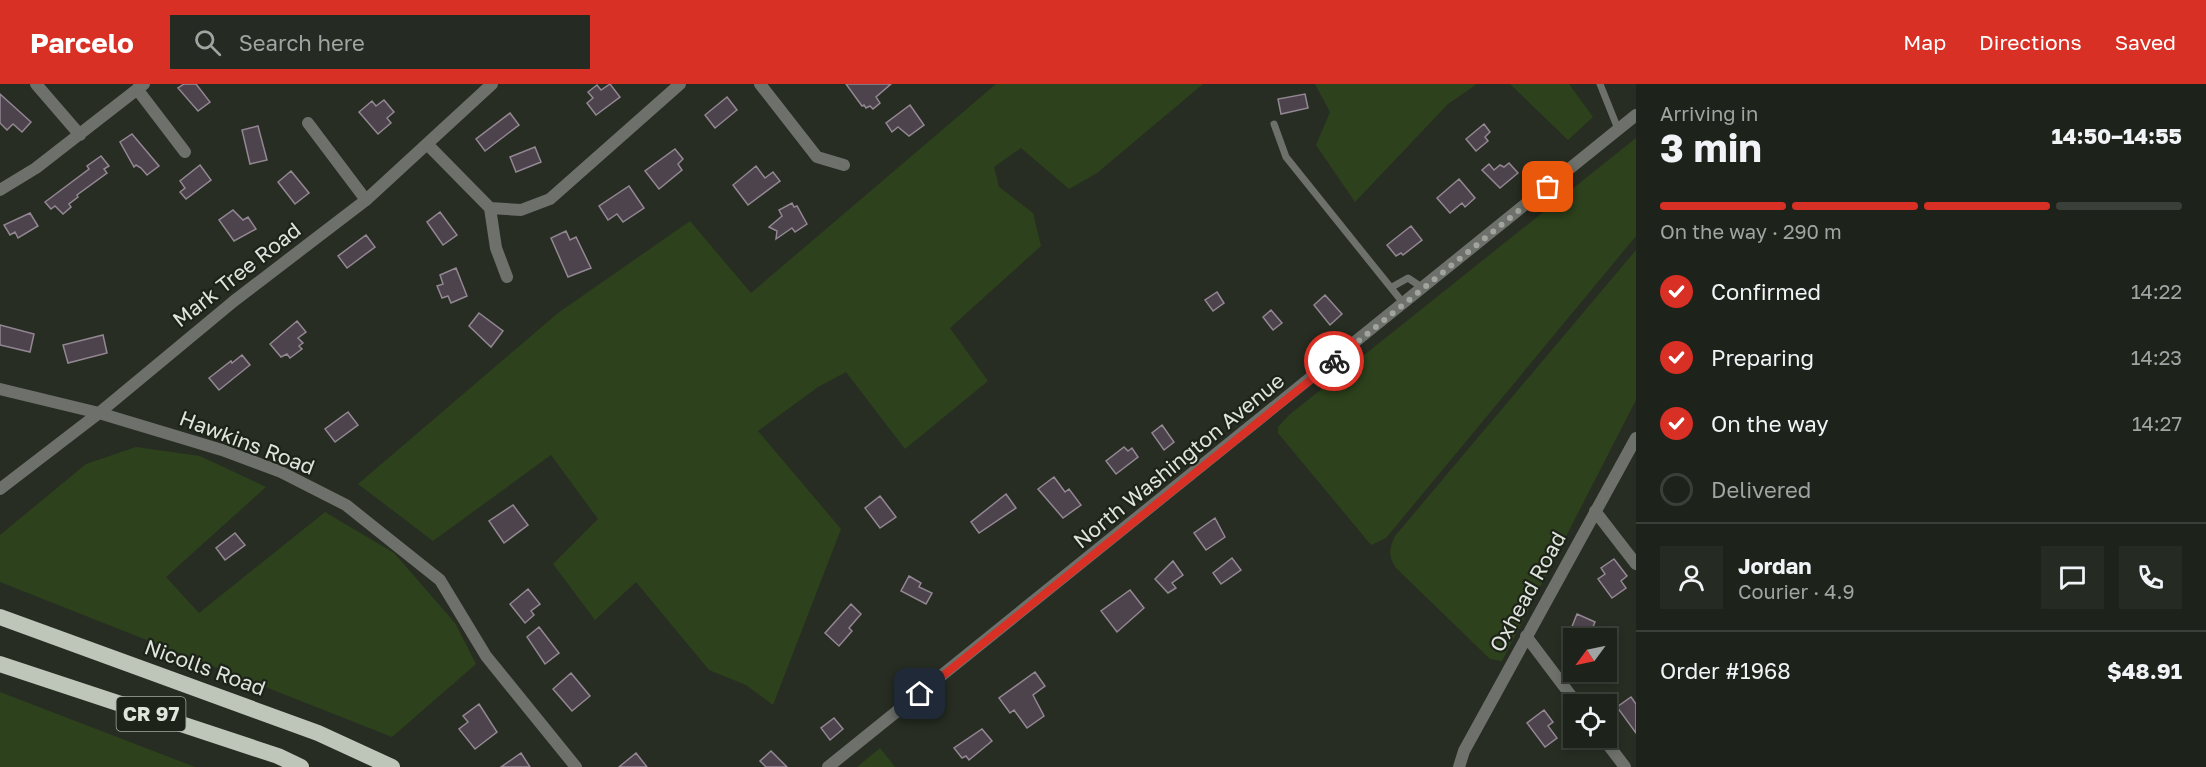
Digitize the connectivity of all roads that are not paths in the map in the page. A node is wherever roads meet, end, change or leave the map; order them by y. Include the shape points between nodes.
1 (36, 84) edge
2 (492, 84) edge
3 (680, 84) edge
4 (760, 84) edge
5 (1600, 84) edge
6 (141, 87) edge
7 (1636, 115) edge
8 (308, 123) dead end
9 (1274, 124) dead end
10 (1618, 129) junction
11 (80, 135) junction
12 (428, 145) junction
13 (185, 152) dead end
14 (844, 165) dead end
15 (0, 190) edge
16 (366, 200) junction
17 (490, 208) junction
18 (507, 277) dead end
19 (1392, 287) junction
20 (1423, 288) junction
21 (1404, 304) junction
22 (0, 388) edge
23 (99, 413) junction
24 (1636, 438) edge
25 (0, 489) edge
26 (1595, 511) junction
27 (1636, 564) edge
28 (4, 618) edge
29 (1526, 636) junction
30 (0, 664) edge
31 (1570, 694) edge
32 (1611, 748) edge
33 (301, 767) edge
34 (392, 767) edge
35 (576, 767) edge
36 (828, 767) edge
37 (1459, 767) edge
38 (1625, 767) edge

1 - 11 street
2 - 12 street, Mark Tree Road
3 - 17 street via 550,199 521,210
4 - 14 street via 817,157
5 - 10 lane
6 - 11 street
6 - 13 street
7 - 10 street, North Washington Avenue
8 - 16 street
9 - 19 lane via 1286,157
10 - 20 street, North Washington Avenue
11 - 15 street
12 - 16 street, Mark Tree Road
12 - 17 street
16 - 23 street, Mark Tree Road via 234,301
17 - 18 street via 496,248
19 - 20 lane via 1408,278
19 - 21 lane
20 - 21 street, North Washington Avenue
21 - 36 street, North Washington Avenue
22 - 23 street, Hawkins Road
23 - 25 street, Mark Tree Road
23 - 35 street, Hawkins Road via 281,472 346,505 440,580 486,656
24 - 26 street, Oxhead Road
26 - 27 street
26 - 29 street, Oxhead Road
28 - 34 highway, Nicolls Road / CR 97 via 318,733
29 - 31 street
29 - 37 street, Oxhead Road
30 - 33 highway, CR 97
32 - 38 street

